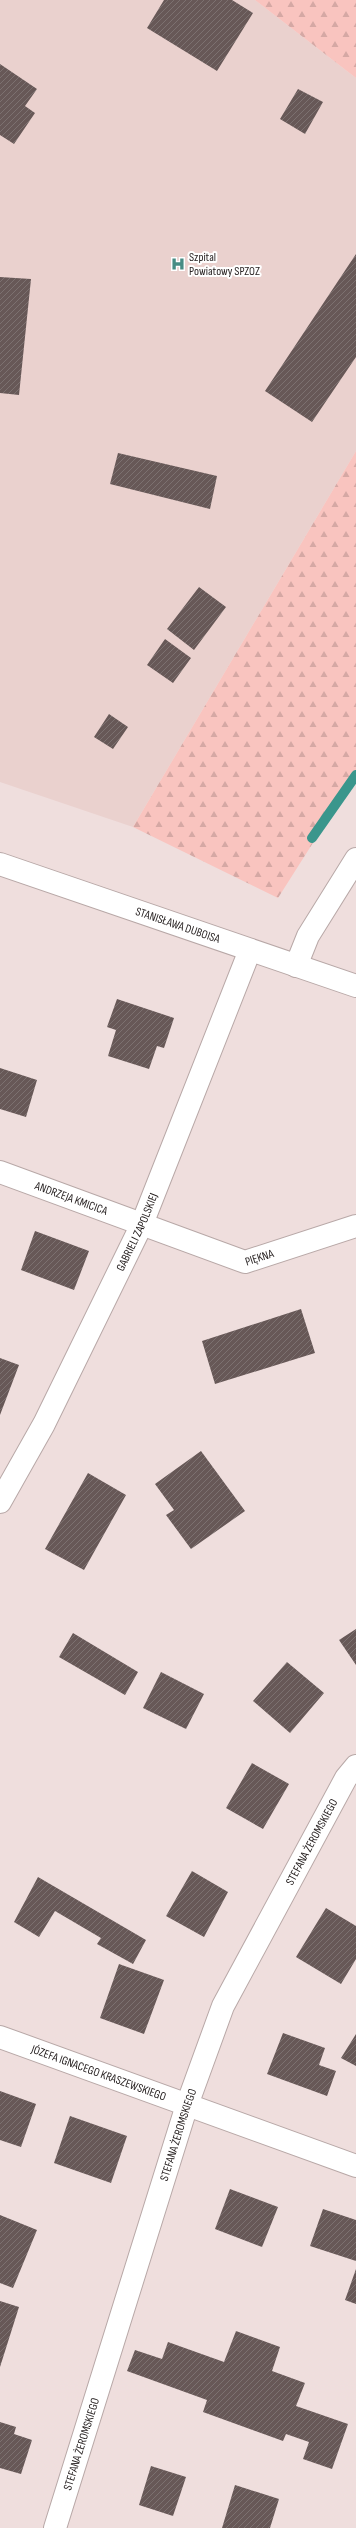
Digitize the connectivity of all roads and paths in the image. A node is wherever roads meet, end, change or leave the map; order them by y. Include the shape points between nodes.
1 (356, 859) edge
2 (0, 864) edge
3 (250, 950) junction
4 (296, 966) junction
5 (356, 986) edge
6 (0, 1172) edge
7 (142, 1224) junction
8 (356, 1226) edge
9 (0, 1502) edge
10 (356, 1766) edge
11 (0, 2037) edge
12 (186, 2105) junction
13 (356, 2166) edge
14 (55, 2528) edge

1 - 4 street via 308,936
2 - 3 street, STANISŁAWA DUBOISA
3 - 4 street, STANISŁAWA DUBOISA
3 - 7 street, GABRIELI ZAPOLSKIEJ
4 - 5 street, STANISŁAWA DUBOISA
6 - 7 street, ANDRZEJA KMICICA
7 - 8 street, PIĘKNA via 245,1262
7 - 9 street, GABRIELI ZAPOLSKIEJ via 44,1424
10 - 12 street, STEFANA ŻEROMSKIEGO via 346,1778 223,2006
11 - 12 street, JÓZEFA IGNACEGO KRASZEWSKIEGO
12 - 13 street, JÓZEFA IGNACEGO KRASZEWSKIEGO
12 - 14 street, STEFANA ŻEROMSKIEGO

